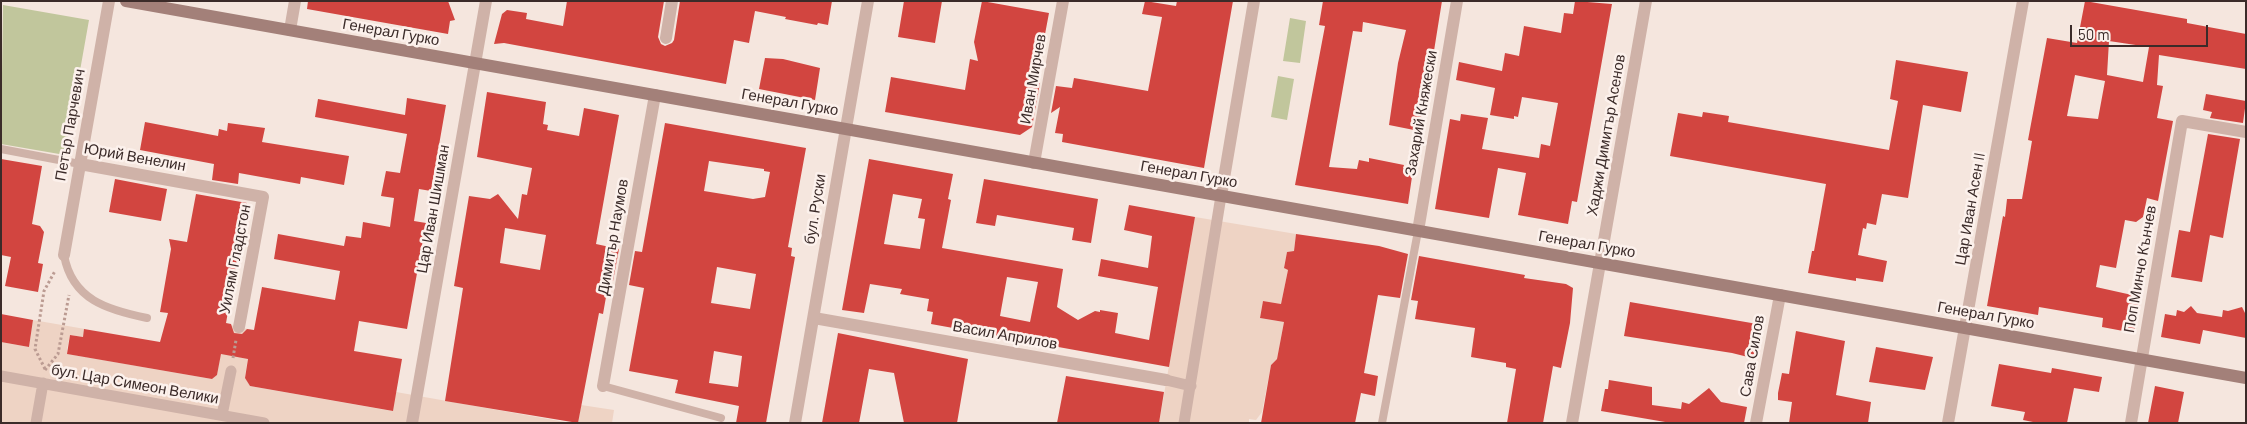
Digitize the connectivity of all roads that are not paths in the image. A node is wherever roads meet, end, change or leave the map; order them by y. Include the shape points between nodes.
1 (109, 1) edge
2 (126, 1) edge
3 (295, 1) edge
4 (486, 1) edge
5 (672, 1) edge
6 (868, 1) edge
7 (1063, 1) edge
8 (1254, 1) edge
9 (1457, 1) edge
10 (1646, 1) edge
11 (2023, 1) edge
12 (290, 30) junction
13 (666, 38) dead end
14 (475, 63) junction
15 (655, 95) junction
16 (845, 128) junction
17 (2246, 132) edge
18 (1, 149) edge
19 (1034, 163) junction
20 (80, 164) junction
21 (1221, 196) junction
22 (263, 198) joint
23 (1418, 231) junction
24 (64, 255) joint
25 (1600, 263) junction
26 (1780, 295) junction
27 (147, 318) dead end
28 (814, 318) junction
29 (239, 327) road end
30 (1965, 328) junction
31 (2142, 359) junction
32 (231, 371) road end
33 (1, 376) edge
34 (2246, 378) edge
35 (1166, 380) joint
36 (43, 383) junction
37 (603, 386) joint
38 (1191, 386) junction
39 (222, 415) junction
40 (721, 418) dead end
41 (36, 423) edge
42 (264, 423) edge
43 (412, 423) edge
44 (795, 423) edge
45 (1184, 423) edge
46 (1382, 423) edge
47 (1572, 423) edge
48 (1756, 423) edge
49 (1948, 423) edge
50 (2130, 423) edge

1 - 20 street, Петър Парчевич
2 - 12 main road, Генерал Гурко
3 - 12 street
4 - 14 street, Цар Иван Шишман
5 - 13 street
6 - 16 street, бул. Руски
7 - 19 street, Иван Мирчев
8 - 21 street
9 - 23 street, Захарий Княжески
10 - 25 street, Хаджи Димитър Асенов
11 - 30 street, Цар Иван Асен II
12 - 14 main road, Генерал Гурко
14 - 15 main road, Генерал Гурко
14 - 43 street, Цар Иван Шишман
15 - 16 main road, Генерал Гурко
15 - 37 street, Димитър Наумов
16 - 19 main road, Генерал Гурко
16 - 28 street, бул. Руски
17 - 31 street, Поп Минчо Кънчев via 2182,121
18 - 20 lane, Юрий Венелин
19 - 21 main road, Генерал Гурко
20 - 22 street, Юрий Венелин
20 - 24 street, Петър Парчевич
21 - 23 main road, Генерал Гурко
21 - 38 street
22 - 29 street, Уилям Гладстон
23 - 25 main road, Генерал Гурко
23 - 46 lane
24 - 27 lane via 74,282 88,296 111,309
25 - 26 main road, Генерал Гурко
25 - 47 street, Хаджи Димитър Асенов
26 - 30 main road, Генерал Гурко
26 - 48 street, Сава Силов
28 - 35 street, Васил Априлов
28 - 44 street, бул. Руски
30 - 31 main road, Генерал Гурко
30 - 49 street, Цар Иван Асен II
31 - 34 main road, Генерал Гурко
31 - 50 street, Поп Минчо Кънчев
32 - 39 street
33 - 36 street, бул. Цар Симеон Велики
35 - 38 street, Васил Априлов
36 - 39 street, бул. Цар Симеон Велики
36 - 41 street
37 - 40 lane
38 - 45 street
39 - 42 street, бул. Цар Симеон Велики

